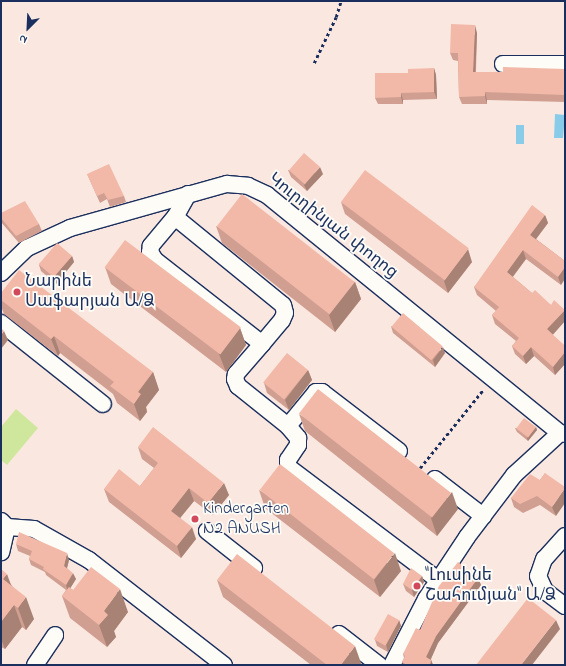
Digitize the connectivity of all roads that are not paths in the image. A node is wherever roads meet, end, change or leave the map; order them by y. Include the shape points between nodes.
1 (503, 64) dead end
2 (565, 64) edge
3 (188, 194) junction
4 (175, 217) junction
5 (11, 270) edge
6 (1, 323) edge
7 (262, 344) junction
8 (102, 404) dead end
9 (288, 426) junction
10 (562, 433) edge
11 (483, 516) junction
12 (4, 524) edge
13 (207, 531) dead end
14 (565, 536) edge
15 (1, 552) edge
16 (268, 579) edge
17 (438, 580) junction
18 (565, 606) edge
19 (324, 622) edge
20 (56, 635) dead end
21 (35, 665) edge
22 (224, 665) edge
23 (379, 665) edge
24 (392, 665) edge

1 - 2 street
3 - 4 street
3 - 5 street, Կուրղինյան փողոց via 70,228 27,248
3 - 10 street, Կուրղինյան փողոց via 227,184 248,186 267,194
4 - 7 street via 283,305 285,313 282,320
4 - 7 street via 151,246 150,252 156,260
6 - 8 street
7 - 9 street via 236,374 235,379 238,386
9 - 11 street via 316,392 322,392
9 - 17 street via 298,438 298,445 288,460 288,467
10 - 11 street via 514,475
11 - 17 street
12 - 15 street
12 - 22 street via 34,529 89,560
13 - 16 street
14 - 18 street via 544,559 538,576 545,591
17 - 24 street
19 - 23 street
20 - 21 street

